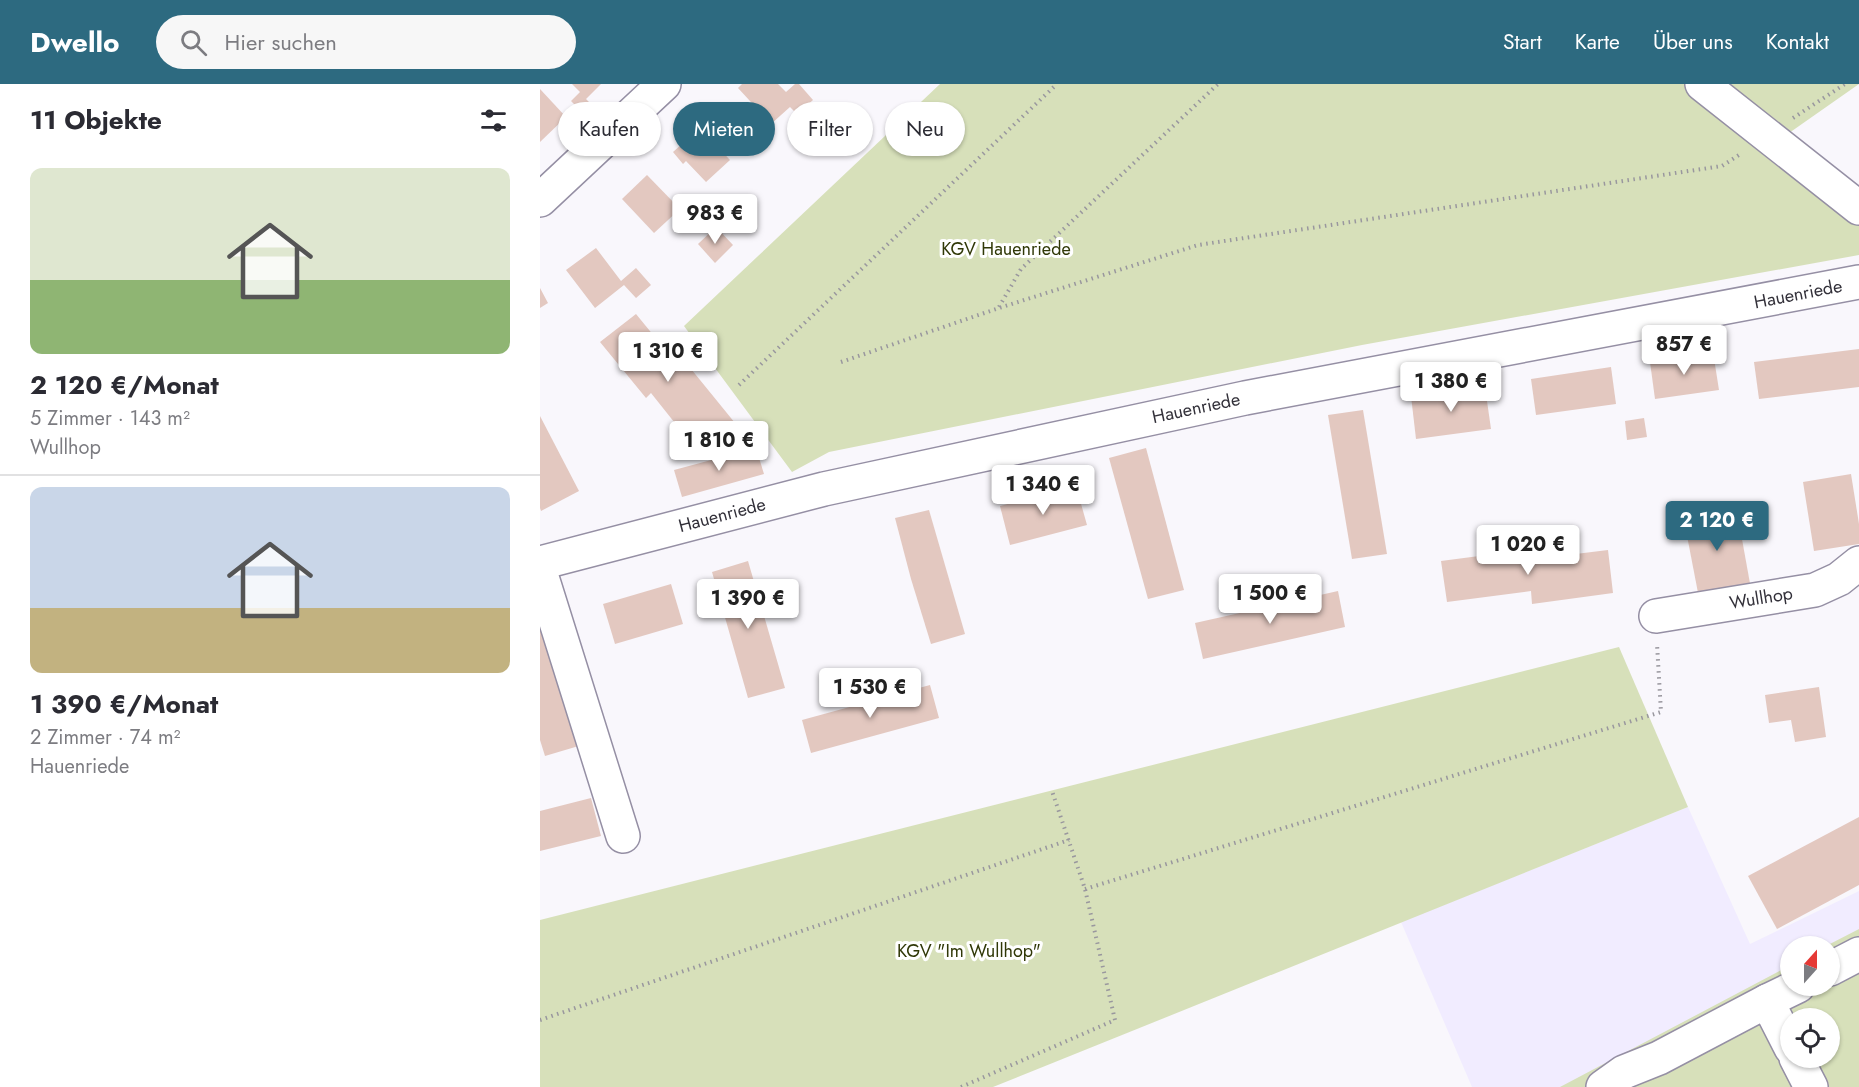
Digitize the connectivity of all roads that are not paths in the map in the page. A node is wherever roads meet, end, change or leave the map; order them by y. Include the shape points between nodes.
1 (664, 84) edge
2 (1701, 84) edge
3 (540, 200) edge
4 (1859, 208) edge
5 (1859, 282) edge
6 (540, 563) edge
7 (1859, 563) edge
8 (540, 571) edge
9 (1656, 616) road end
10 (623, 836) dead end
11 (1859, 954) edge
12 (1840, 964) edge
13 (1780, 995) edge
14 (1767, 1001) junction
15 (1780, 1026) edge
16 (1801, 1068) edge
17 (1603, 1087) edge
18 (1811, 1087) edge

1 - 3 street
2 - 4 street
5 - 6 street, Hauenriede via 1233,400 824,489
7 - 9 street, Wullhop via 1839,579 1815,590
8 - 10 street
11 - 12 street
13 - 14 street
14 - 15 street
14 - 17 street via 1659,1058 1624,1072
16 - 18 street

